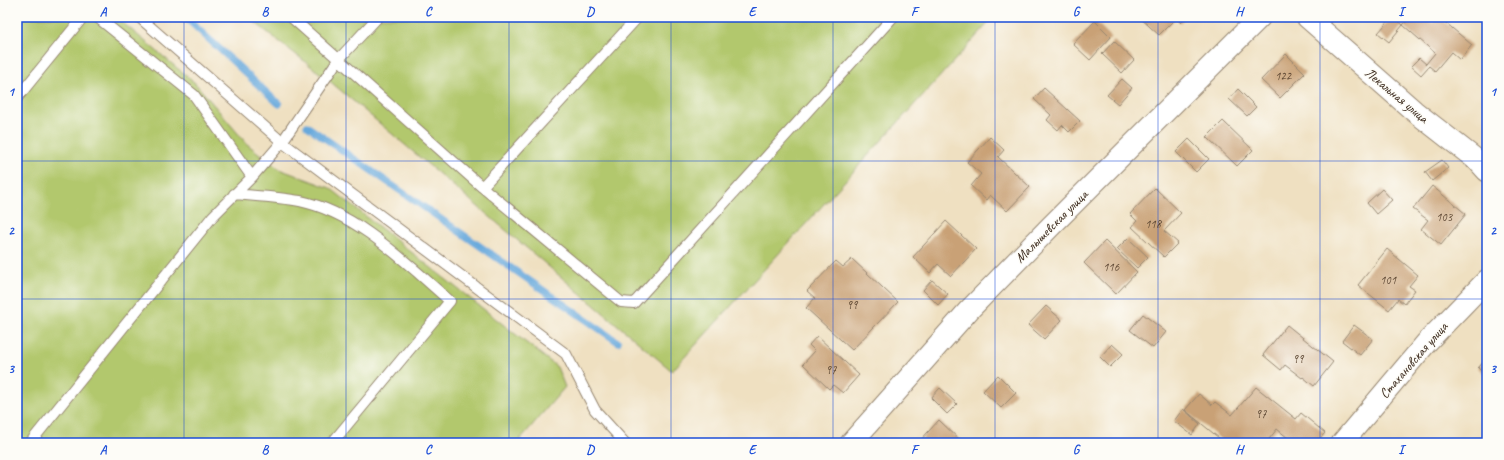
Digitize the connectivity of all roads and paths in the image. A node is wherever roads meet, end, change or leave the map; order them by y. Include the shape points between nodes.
1 (83, 17) edge
2 (98, 17) edge
3 (139, 17) edge
4 (291, 17) edge
5 (378, 17) edge
6 (638, 17) edge
7 (893, 17) edge
8 (1260, 17) edge
9 (1307, 17) edge
10 (338, 60) junction
11 (17, 98) edge
12 (282, 142) junction
13 (1487, 171) edge
14 (252, 177) junction
15 (482, 187) junction
16 (234, 194) junction
17 (1487, 280) edge
18 (30, 443) edge
19 (332, 443) edge
20 (625, 443) edge
21 (851, 443) edge
22 (1342, 443) edge

1 - 11 lane
2 - 14 lane via 194,95
3 - 12 lane
4 - 10 lane
5 - 10 lane
6 - 15 lane
7 - 15 lane via 634,303 621,302
8 - 21 street, Малышевская улица via 969,310
9 - 13 street, Лекальная улица
10 - 12 lane
10 - 15 lane
12 - 14 lane
12 - 20 lane via 566,354 595,410
14 - 16 lane
16 - 18 lane via 213,216
16 - 19 lane via 301,201 332,211 375,237 450,301
17 - 22 street, Стахановская улица via 1428,342

